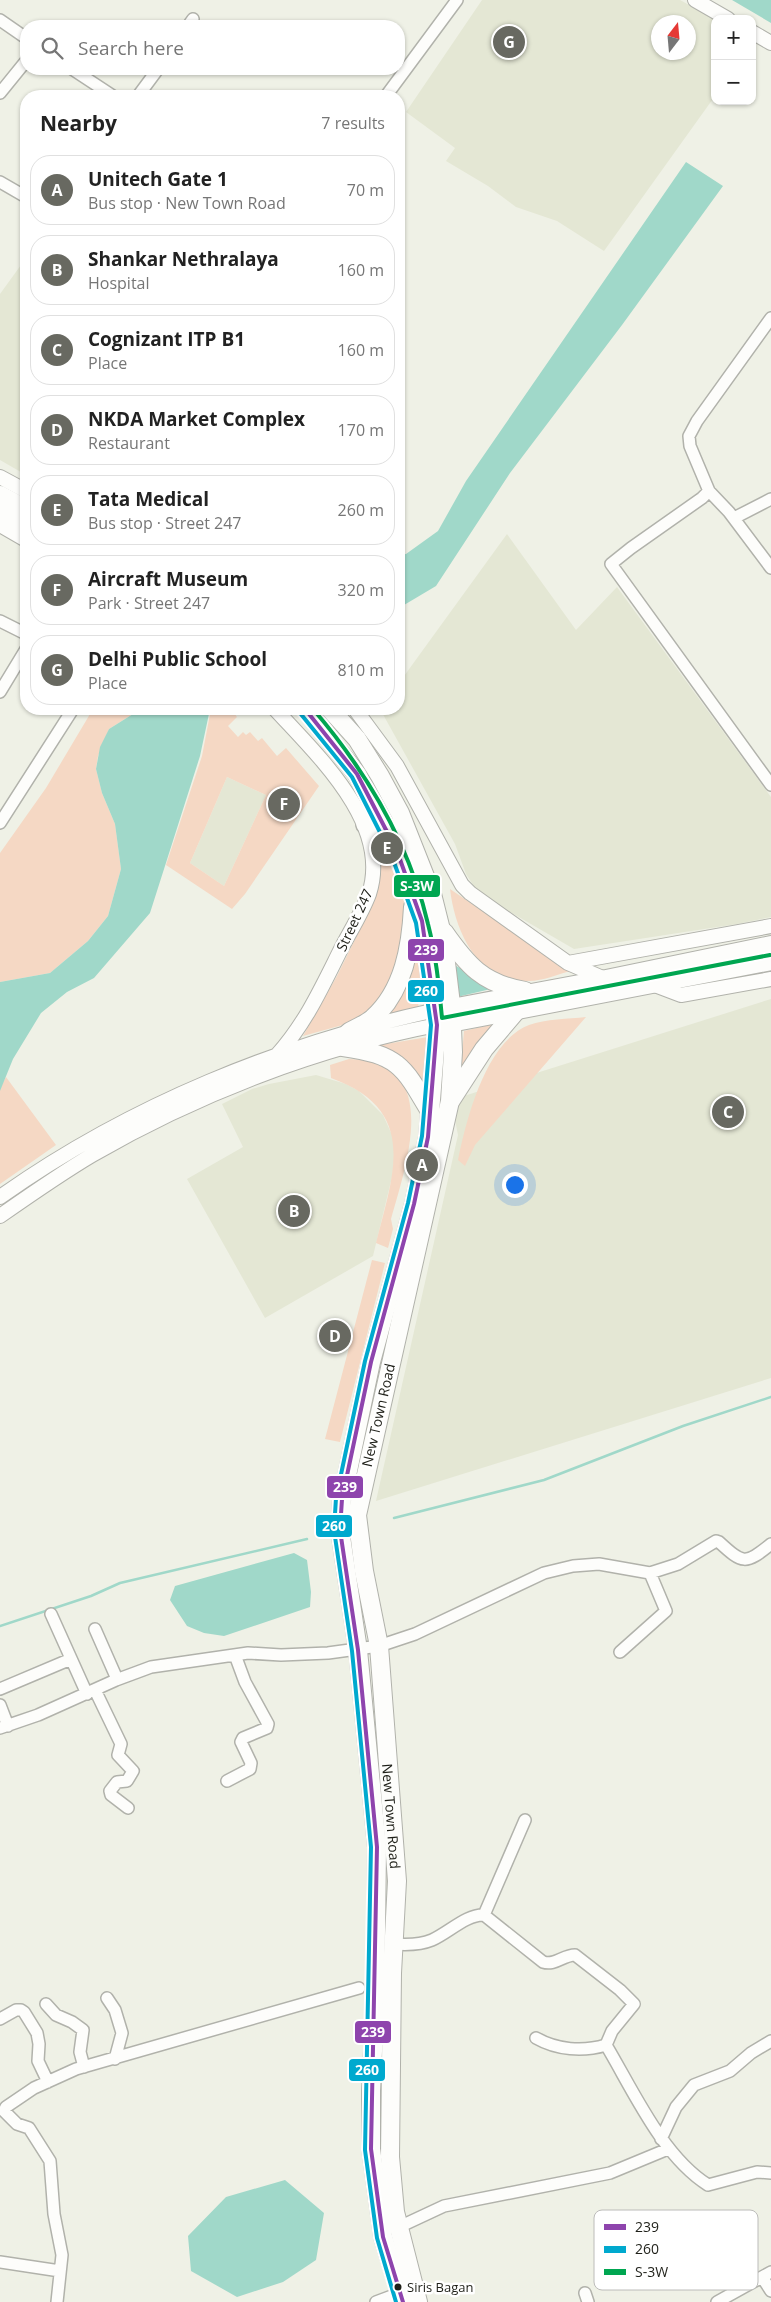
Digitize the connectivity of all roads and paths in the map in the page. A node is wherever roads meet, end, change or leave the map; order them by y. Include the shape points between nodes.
1 (457, 0) edge
2 (694, 0) edge
3 (721, 15) edge
4 (0, 20) edge
5 (20, 34) edge
6 (756, 34) edge
7 (771, 43) edge
8 (20, 68) edge
9 (405, 70) edge
10 (81, 75) edge
11 (154, 75) edge
12 (402, 75) edge
13 (104, 90) edge
14 (142, 90) edge
15 (390, 90) edge
16 (0, 93) edge
17 (0, 182) edge
18 (20, 194) edge
19 (771, 318) edge
20 (0, 477) edge
21 (20, 487) edge
22 (709, 491) junction
23 (0, 494) edge
24 (771, 499) edge
25 (20, 506) edge
26 (0, 514) edge
27 (734, 518) junction
28 (0, 525) edge
29 (20, 525) edge
30 (20, 537) edge
31 (771, 568) edge
32 (0, 620) edge
33 (20, 631) edge
34 (20, 659) edge
35 (0, 692) edge
36 (69, 715) edge
37 (281, 715) edge
38 (310, 715) edge
39 (336, 715) edge
40 (359, 715) edge
41 (771, 785) edge
42 (0, 823) edge
43 (364, 825) junction
44 (388, 831) junction
45 (414, 897) junction
46 (771, 926) edge
47 (441, 928) junction
48 (771, 946) edge
49 (771, 962) edge
50 (568, 963) junction
51 (605, 979) junction
52 (771, 979) edge
53 (652, 984) junction
54 (532, 992) junction
55 (517, 1010) junction
56 (444, 1016) junction
57 (346, 1040) junction
58 (276, 1055) junction
59 (450, 1102) junction
60 (432, 1115) junction
61 (83, 1143) junction
62 (90, 1156) junction
63 (0, 1197) edge
64 (0, 1216) edge
65 (771, 1544) edge
66 (650, 1573) junction
67 (51, 1614) dead end
68 (95, 1629) dead end
69 (379, 1646) junction
70 (358, 1650) junction
71 (620, 1652) dead end
72 (235, 1655) junction
73 (70, 1659) junction
74 (117, 1680) junction
75 (0, 1689) edge
76 (91, 1692) junction
77 (0, 1704) edge
78 (4, 1727) edge
79 (227, 1781) dead end
80 (128, 1808) dead end
81 (525, 1820) dead end
82 (484, 1915) junction
83 (394, 1944) junction
84 (359, 1988) dead end
85 (107, 1998) dead end
86 (46, 2004) dead end
87 (0, 2019) edge
88 (536, 2038) dead end
89 (771, 2041) edge
90 (606, 2045) junction
91 (115, 2059) junction
92 (84, 2067) junction
93 (48, 2082) junction
94 (2, 2110) edge
95 (662, 2139) junction
96 (668, 2149) junction
97 (771, 2173) edge
98 (399, 2227) junction
99 (0, 2262) edge
100 (60, 2271) junction
101 (766, 2274) edge
102 (738, 2290) edge
103 (771, 2291) edge
104 (401, 2297) edge
105 (57, 2302) edge
106 (376, 2302) edge
107 (418, 2302) edge
108 (717, 2302) edge

1 - 9 street
2 - 3 street
4 - 5 street
6 - 7 street
8 - 16 street
10 - 13 street
11 - 14 street
12 - 15 street
17 - 18 street
19 - 22 street via 689,436
20 - 21 street
22 - 27 street
22 - 41 street via 611,564
23 - 25 main road
24 - 27 street
26 - 29 main road
27 - 31 street
28 - 30 street
32 - 33 street
34 - 35 street
36 - 42 street
37 - 43 street, Street 247 via 339,782
38 - 44 main road via 357,774
39 - 47 main road, New Town Road via 357,738 400,813 432,894
40 - 50 street via 397,766 462,885
43 - 44 main road
43 - 58 street, Street 247 via 372,844 374,865 369,894 296,1034
44 - 45 main road
45 - 56 main road
45 - 57 main road via 407,961 397,983 384,1006
46 - 50 street
47 - 54 main road via 461,957 478,973 500,984
47 - 56 main road, New Town Road
48 - 51 main road
49 - 53 main road
50 - 51 street
51 - 54 main road
52 - 53 street via 681,995
53 - 55 main road
54 - 56 main road
55 - 56 main road
55 - 59 main road via 484,1049
56 - 57 street
56 - 59 main road, New Town Road via 453,1052
56 - 60 main road, New Town Road
57 - 58 street
57 - 60 main road via 389,1058 401,1068
57 - 62 street via 208,1098
58 - 61 street via 169,1100
59 - 69 main road, New Town Road via 357,1515
60 - 70 main road, New Town Road via 414,1204 372,1362 342,1499 340,1530
61 - 62 street
61 - 63 street
62 - 64 street
65 - 66 street via 744,1560 716,1541 678,1564
66 - 69 street via 599,1564 544,1573 415,1634
66 - 71 street via 666,1611
67 - 73 street
68 - 74 street
69 - 70 street
69 - 83 main road, New Town Road via 397,1881
70 - 72 street
70 - 104 main road, New Town Road via 377,1847 370,2149 383,2237
72 - 74 street via 151,1668
72 - 79 street via 245,1682 268,1724 267,1728 243,1738 241,1742 251,1763 250,1769
73 - 75 street
73 - 76 street
74 - 76 street
76 - 78 street
76 - 80 street via 121,1744 119,1757 133,1770 127,1781 117,1782 110,1792
77 - 78 street
81 - 82 street
82 - 83 street via 432,1940 410,1945
82 - 90 street via 543,1962 554,1963 575,1955 632,2002 633,2007 612,2031
83 - 98 main road, New Town Road via 390,2157
84 - 91 street
85 - 91 street via 115,2010 122,2034
86 - 92 street via 56,2015 83,2030 80,2052
87 - 93 street via 16,2010 24,2012 37,2033 38,2061
88 - 90 street via 552,2046 586,2048
89 - 95 street via 730,2071 694,2085 676,2107
90 - 95 street
91 - 92 street
92 - 93 street
93 - 94 street
94 - 100 street via 17,2124 30,2128 50,2161 54,2214 62,2255
95 - 96 street
96 - 97 street via 697,2178 708,2184 757,2172
96 - 98 street via 610,2173 444,2206
98 - 107 main road, New Town Road
99 - 100 street
100 - 105 street
101 - 103 street
102 - 108 street
104 - 106 street

